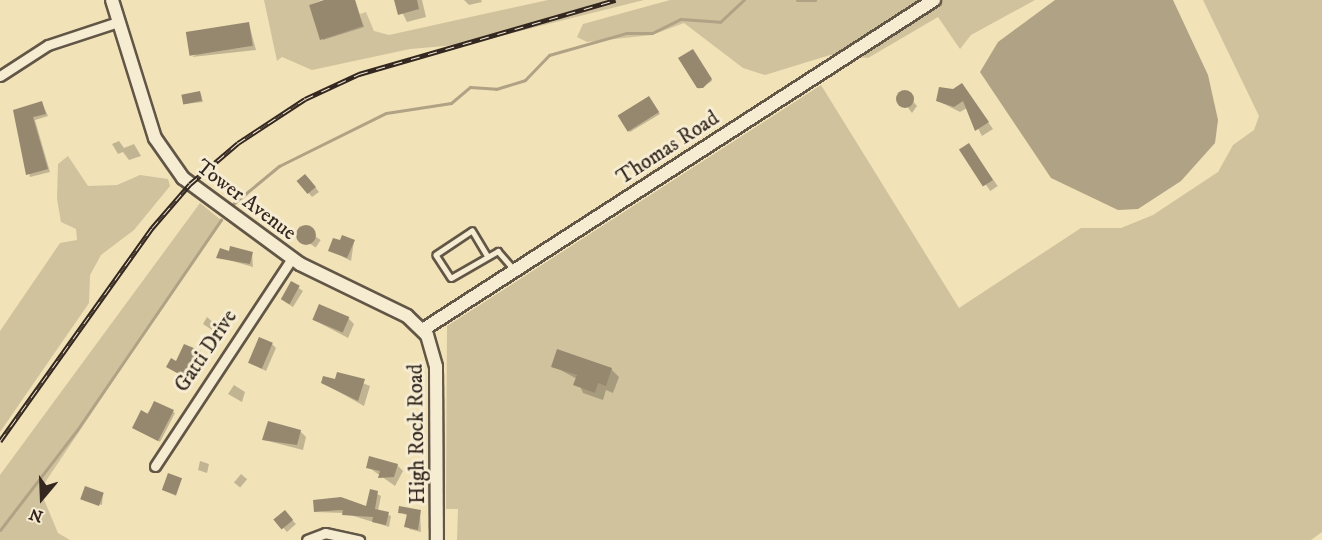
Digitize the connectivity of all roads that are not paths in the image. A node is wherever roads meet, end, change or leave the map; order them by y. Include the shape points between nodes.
1 (112, 0) edge
2 (934, 0) edge
3 (118, 22) junction
4 (0, 76) edge
5 (487, 256) junction
6 (292, 258) junction
7 (515, 271) junction
8 (424, 329) junction
9 (154, 466) dead end
10 (307, 540) edge
11 (359, 540) edge
12 (437, 540) edge

1 - 3 main road, Tower Avenue
2 - 7 main road, Thomas Road
3 - 4 street via 48,45
3 - 6 main road, Tower Avenue via 162,152 183,178
5 - 5 lane via 451,278 436,255 472,231
5 - 7 lane via 501,251
6 - 8 main road, Tower Avenue
6 - 9 street, Gatti Drive
7 - 8 main road, Thomas Road
8 - 12 main road, High Rock Road via 436,367
10 - 11 street via 325,533

